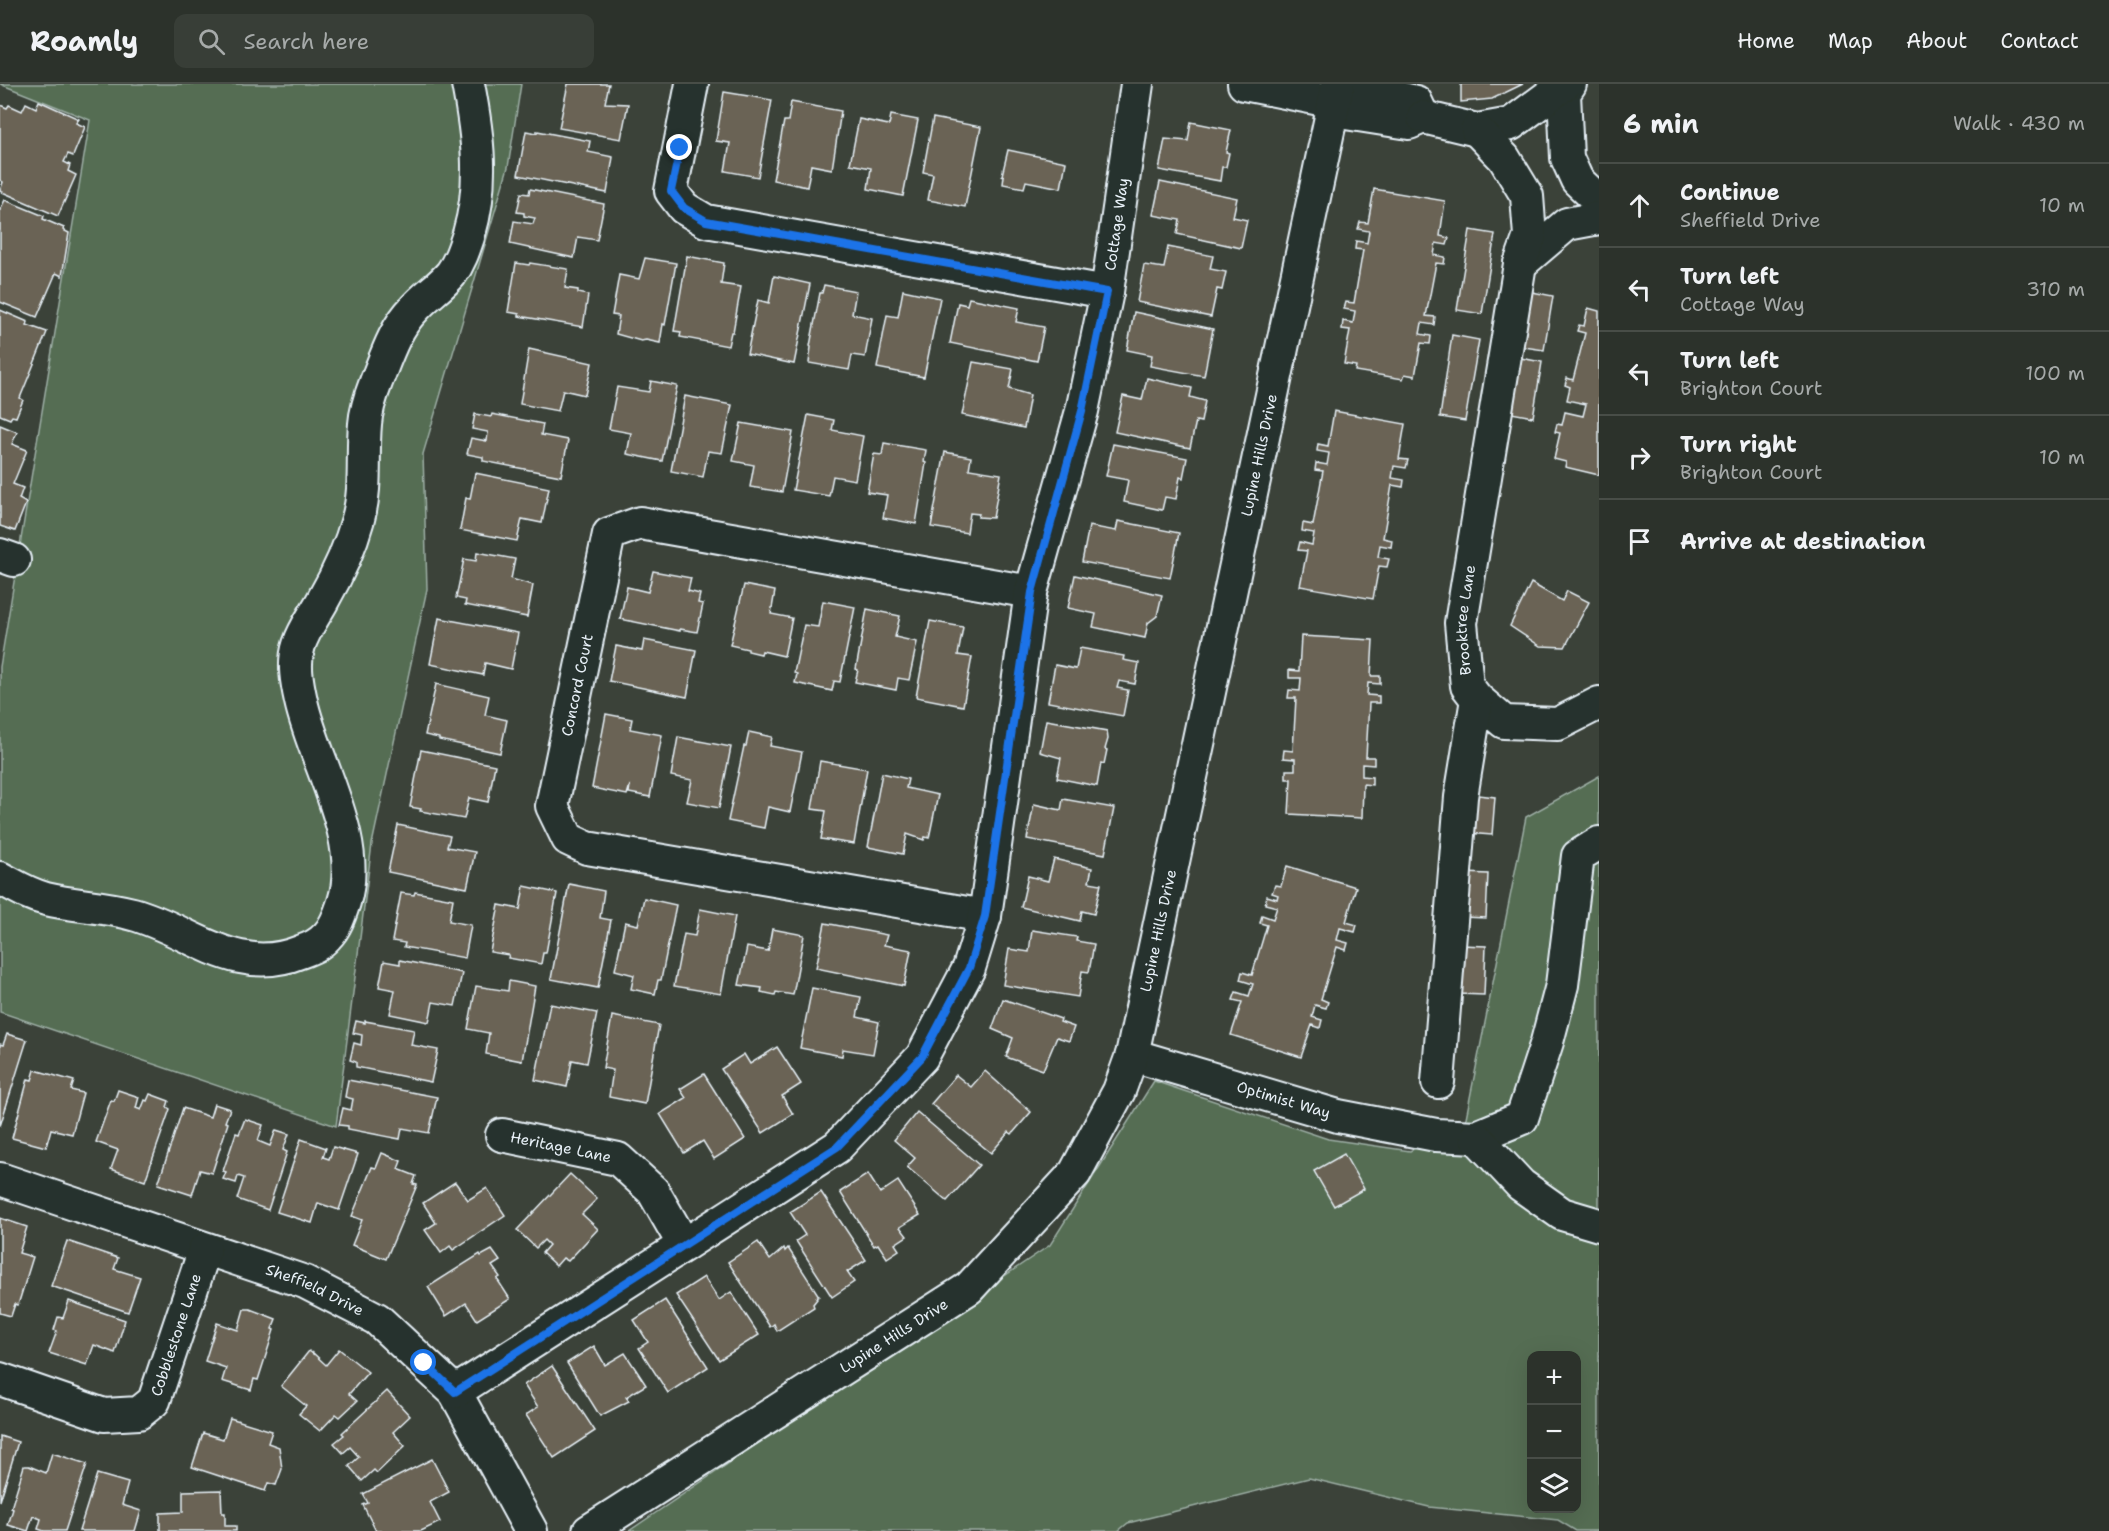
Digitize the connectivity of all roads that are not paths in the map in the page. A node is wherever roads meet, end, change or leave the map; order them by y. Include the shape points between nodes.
1 (468, 84) edge
2 (692, 84) edge
3 (1137, 84) edge
4 (1244, 84) edge
5 (1565, 84) edge
6 (1570, 84) edge
7 (1336, 95) edge
8 (1477, 130) junction
9 (1599, 201) edge
10 (1599, 218) edge
11 (1520, 264) junction
12 (1107, 292) junction
13 (1032, 592) junction
14 (1477, 699) junction
15 (1599, 703) edge
16 (1599, 843) edge
17 (0, 878) edge
18 (985, 916) junction
19 (1132, 1055) junction
20 (1438, 1082) dead end
21 (502, 1135) dead end
22 (1476, 1137) junction
23 (0, 1179) edge
24 (1599, 1225) edge
25 (684, 1245) junction
26 (205, 1249) junction
27 (0, 1379) edge
28 (455, 1392) junction
29 (531, 1531) edge
30 (589, 1531) edge

1 - 17 street via 480,169 471,228 462,257 408,315 386,355 366,413 364,494 358,518 337,575 299,645 297,686 346,847 345,897 329,935 292,956 269,961 249,959 209,948 151,920 43,898
2 - 12 street via 671,191 684,208 706,221
3 - 12 street, Cottage Way
4 - 7 street
5 - 8 street via 1511,124
6 - 9 street via 1564,93 1567,158 1577,180
7 - 8 street via 1409,123 1423,117
7 - 19 street, Lupine Hills Drive
8 - 11 street, Brooktree Lane via 1504,158 1527,196 1530,236
10 - 11 street via 1567,225
11 - 14 street, Brooktree Lane via 1461,623 1467,686
12 - 13 street, Cottage Way via 1082,411
13 - 18 street, Cottage Way
13 - 18 street, Concord Court via 640,523 609,534 552,806 568,839 587,848
14 - 15 street via 1504,722 1558,724
14 - 20 street via 1461,797
16 - 22 street via 1578,856 1562,985 1522,1118
18 - 25 street, Cottage Way via 969,968 922,1057 837,1147
19 - 22 street, Optimist Way via 1338,1116 1436,1135
19 - 30 street, Lupine Hills Drive via 1119,1090 1075,1173 969,1288
21 - 25 street, Heritage Lane via 618,1159 652,1191
22 - 24 street via 1529,1191 1562,1214
23 - 26 street, Sheffield Drive
25 - 28 street, Cottage Way
26 - 27 street, Cobblestone Lane via 154,1401 139,1413 104,1415
26 - 28 street, Sheffield Drive via 305,1282 377,1319
28 - 29 street, Sheffield Drive

